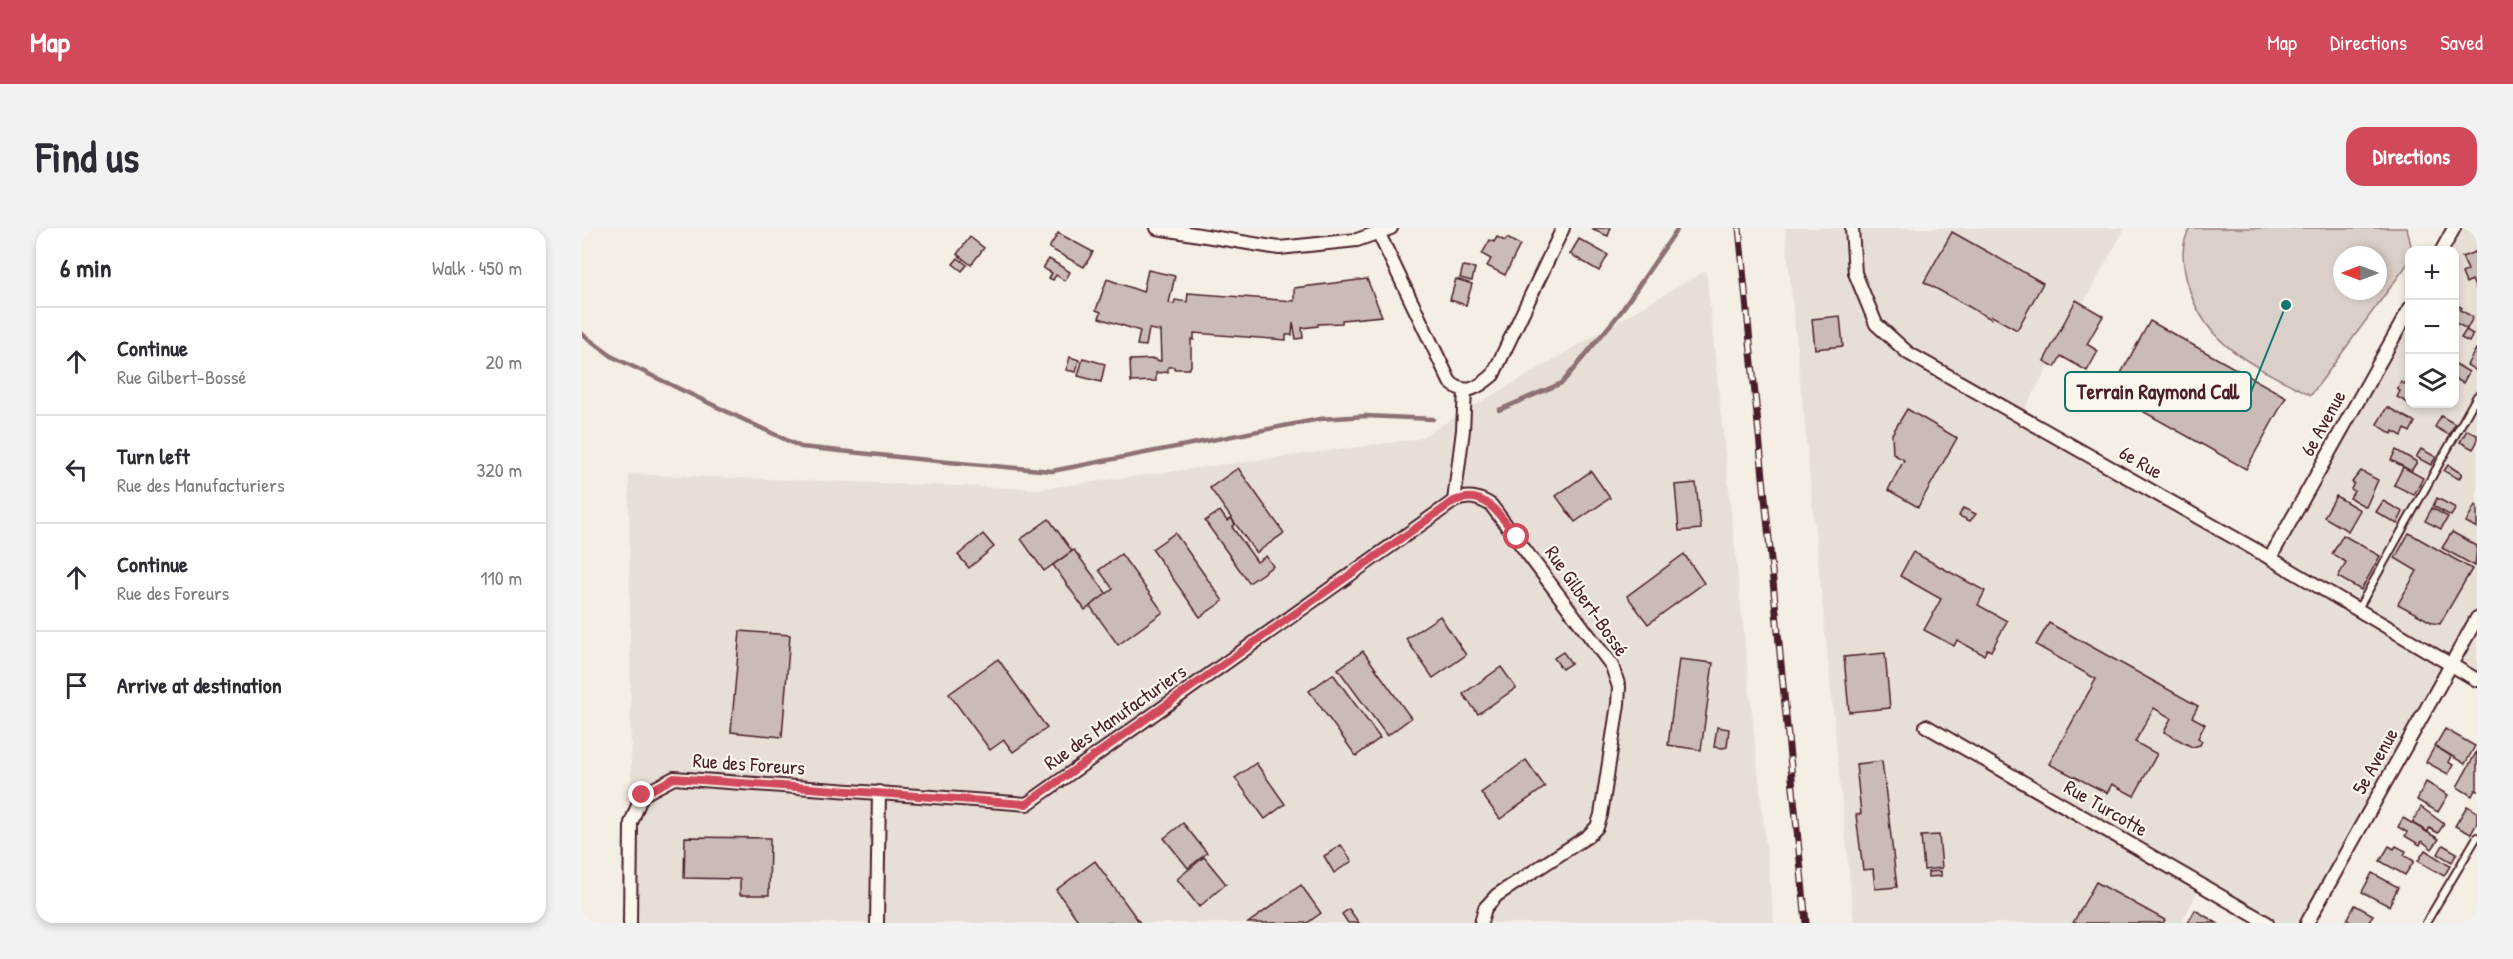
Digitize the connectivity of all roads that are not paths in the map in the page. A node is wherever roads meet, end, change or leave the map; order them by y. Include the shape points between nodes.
1 (1157, 228) edge
2 (1391, 228) edge
3 (1563, 228) edge
4 (1852, 228) edge
5 (2454, 228) edge
6 (1378, 234) junction
7 (2444, 246) edge
8 (2405, 315) edge
9 (1465, 390) junction
10 (2477, 396) edge
11 (1454, 501) junction
12 (2270, 558) junction
13 (2358, 609) junction
14 (2477, 618) edge
15 (2450, 664) junction
16 (2477, 680) edge
17 (1926, 726) dead end
18 (879, 792) junction
19 (2477, 837) edge
20 (630, 923) edge
21 (877, 923) edge
22 (1481, 923) edge
23 (2267, 923) edge
24 (2307, 923) edge
25 (2426, 923) edge

1 - 6 street via 1279,248 1357,240
2 - 6 street
3 - 9 street via 1493,375 1476,389
4 - 12 street, 6e Rue via 1855,273 1876,324 1908,353
5 - 7 street
6 - 9 street via 1450,382
8 - 12 street, 6e Avenue
9 - 11 street
10 - 13 lane
11 - 18 street, Rue des Manufacturiers via 1026,804
11 - 22 street, Rue Gilbert-Bossé via 1465,496 1491,505 1612,666 1619,687 1597,827 1497,895 1485,908
12 - 13 street, 6e Rue
13 - 15 street, 6e Rue
14 - 15 street, 5e Avenue
15 - 16 street, 6e Rue
15 - 24 street, 5e Avenue
17 - 23 street, Rue Turcotte
18 - 20 street, Rue des Foreurs via 674,778 642,795 631,823
18 - 21 street
19 - 25 lane

